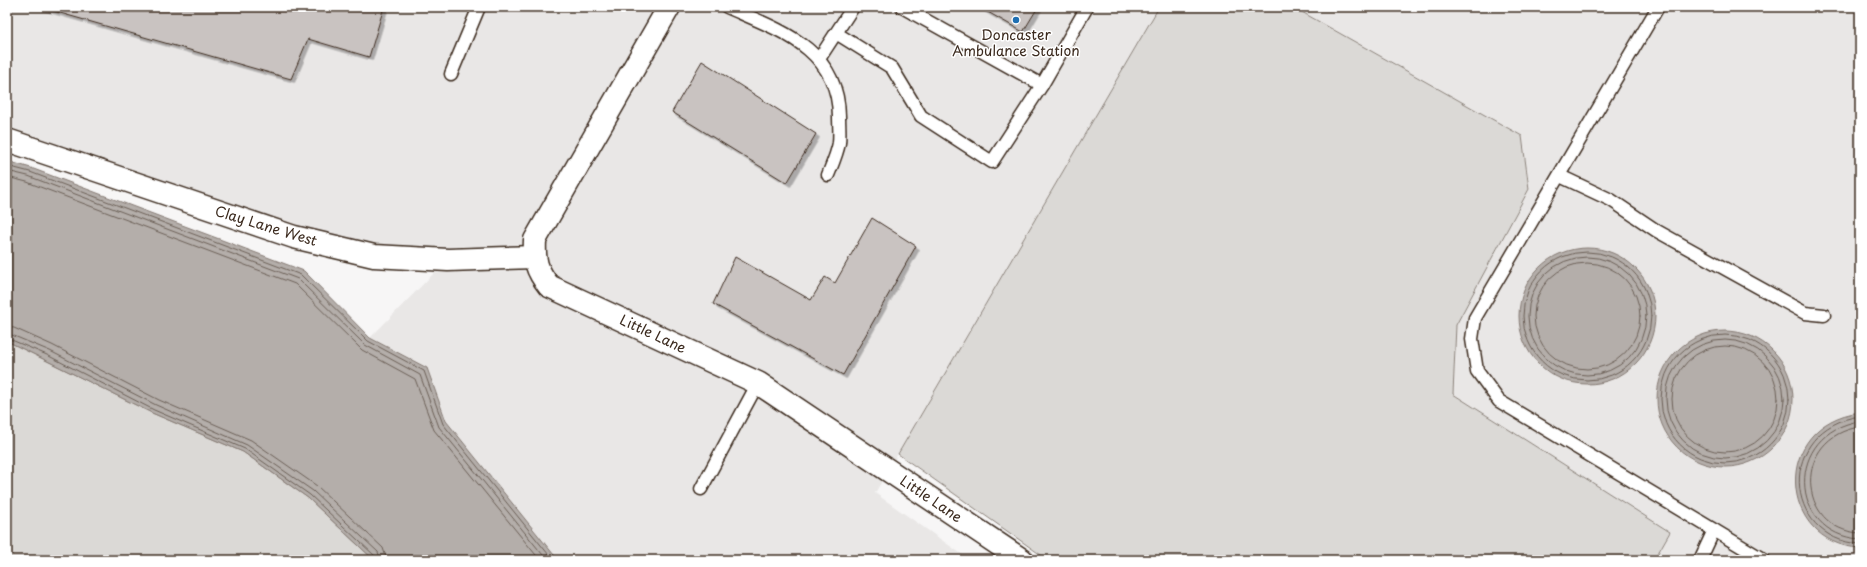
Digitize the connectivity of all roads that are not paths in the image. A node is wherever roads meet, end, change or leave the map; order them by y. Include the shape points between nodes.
1 (479, 7) edge
2 (669, 7) edge
3 (727, 7) edge
4 (853, 7) edge
5 (902, 7) edge
6 (1087, 7) edge
7 (1658, 7) edge
8 (836, 33) junction
9 (819, 59) junction
10 (451, 74) dead end
11 (1042, 85) junction
12 (7, 140) edge
13 (828, 175) dead end
14 (1560, 176) junction
15 (534, 257) junction
16 (1824, 315) dead end
17 (758, 383) junction
18 (702, 489) dead end
19 (1714, 530) junction
20 (1022, 560) edge
21 (1700, 560) edge
22 (1764, 560) edge

1 - 10 lane
2 - 15 street, Little Lane via 541,226 535,240
3 - 9 lane via 782,32
4 - 8 lane
5 - 11 lane
6 - 11 lane
7 - 14 lane
8 - 9 lane
8 - 11 lane via 892,68 921,116 992,162
9 - 13 lane via 832,79 838,105 839,142
12 - 15 street, Clay Lane West via 294,236 374,256 448,260
14 - 16 lane via 1610,200 1657,231 1805,313
14 - 19 lane via 1475,318 1472,339 1477,371 1498,401
15 - 17 street, Little Lane via 540,274 549,286
17 - 18 lane
17 - 20 street, Little Lane
19 - 21 lane
19 - 22 lane

